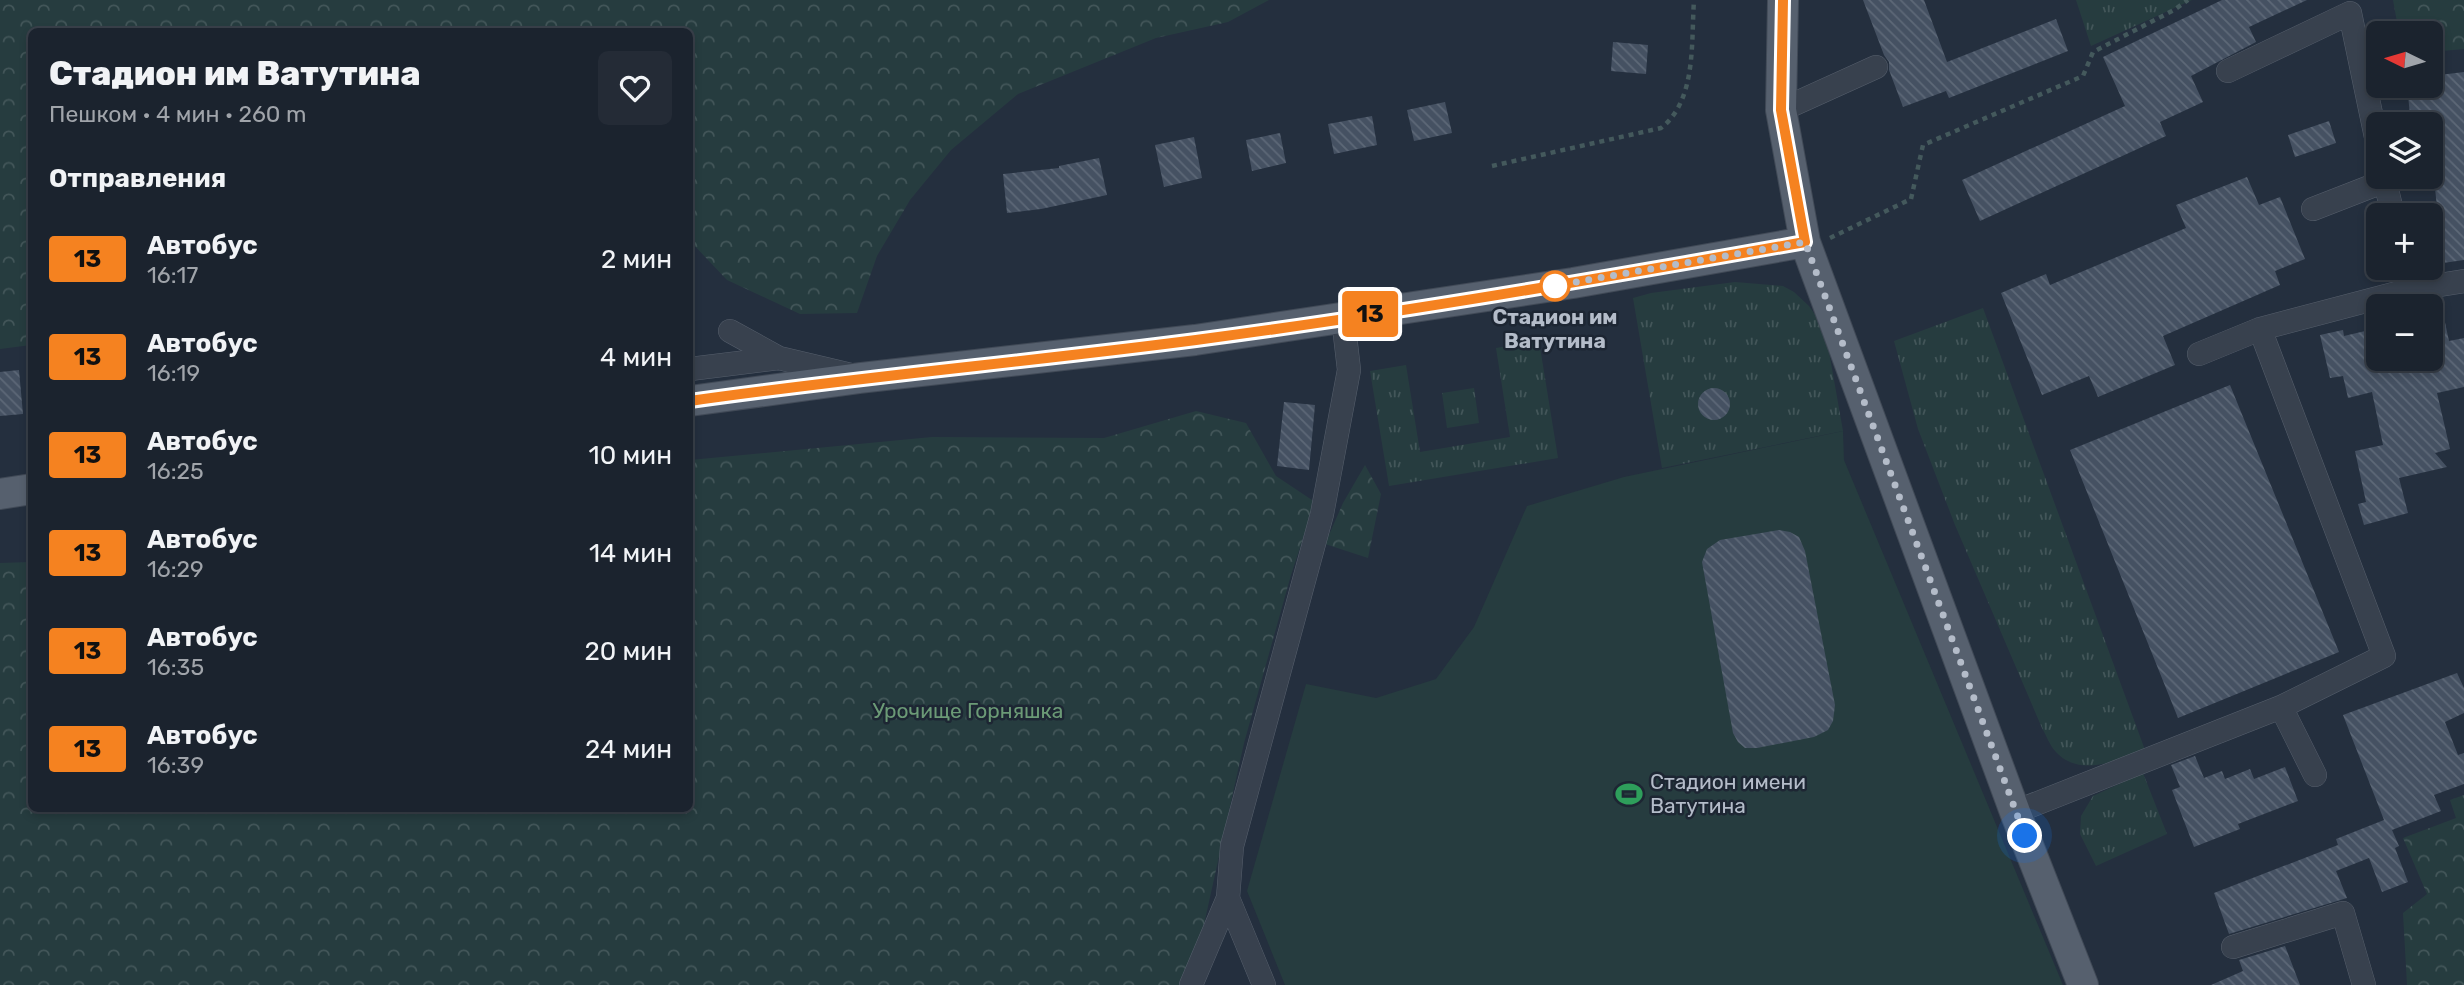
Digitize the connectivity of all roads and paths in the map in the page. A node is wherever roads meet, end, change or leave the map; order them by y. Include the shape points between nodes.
1 (1694, 0) edge
2 (1783, 0) edge
3 (2188, 0) edge
4 (1876, 68) dead end
5 (2228, 71) dead end
6 (1781, 110) junction
7 (2371, 112) edge
8 (1492, 166) dead end
9 (2366, 187) edge
10 (2313, 209) dead end
11 (1805, 242) junction
12 (2406, 280) edge
13 (2464, 282) edge
14 (2408, 290) junction
15 (1343, 318) junction
16 (2260, 329) junction
17 (730, 331) dead end
18 (2199, 354) dead end
19 (779, 358) junction
20 (693, 369) edge
21 (860, 377) junction
22 (693, 401) edge
23 (28, 490) edge
24 (0, 494) edge
25 (2281, 707) junction
26 (2315, 775) dead end
27 (2015, 812) junction
28 (1228, 898) junction
29 (2233, 947) dead end
30 (1191, 985) edge
31 (1264, 985) edge
32 (2083, 985) edge
33 (2364, 985) edge

1 - 8 path via 1688,79 1672,120 1661,128
2 - 6 main road
3 - 11 path via 2093,52 2083,76 1923,145 1911,199 1835,237
4 - 6 street
5 - 7 street via 2350,13
6 - 11 main road
9 - 10 street
11 - 15 main road
11 - 27 main road
12 - 14 street
13 - 14 street
14 - 16 street
15 - 21 main road via 1195,340
15 - 28 street via 1349,370 1322,514 1233,846
16 - 18 street
16 - 25 street via 2384,656
17 - 19 street
19 - 20 street
19 - 21 street
21 - 22 main road
23 - 24 main road
25 - 26 street
25 - 27 street
27 - 32 main road
28 - 30 street
28 - 31 street
29 - 33 street via 2343,913

